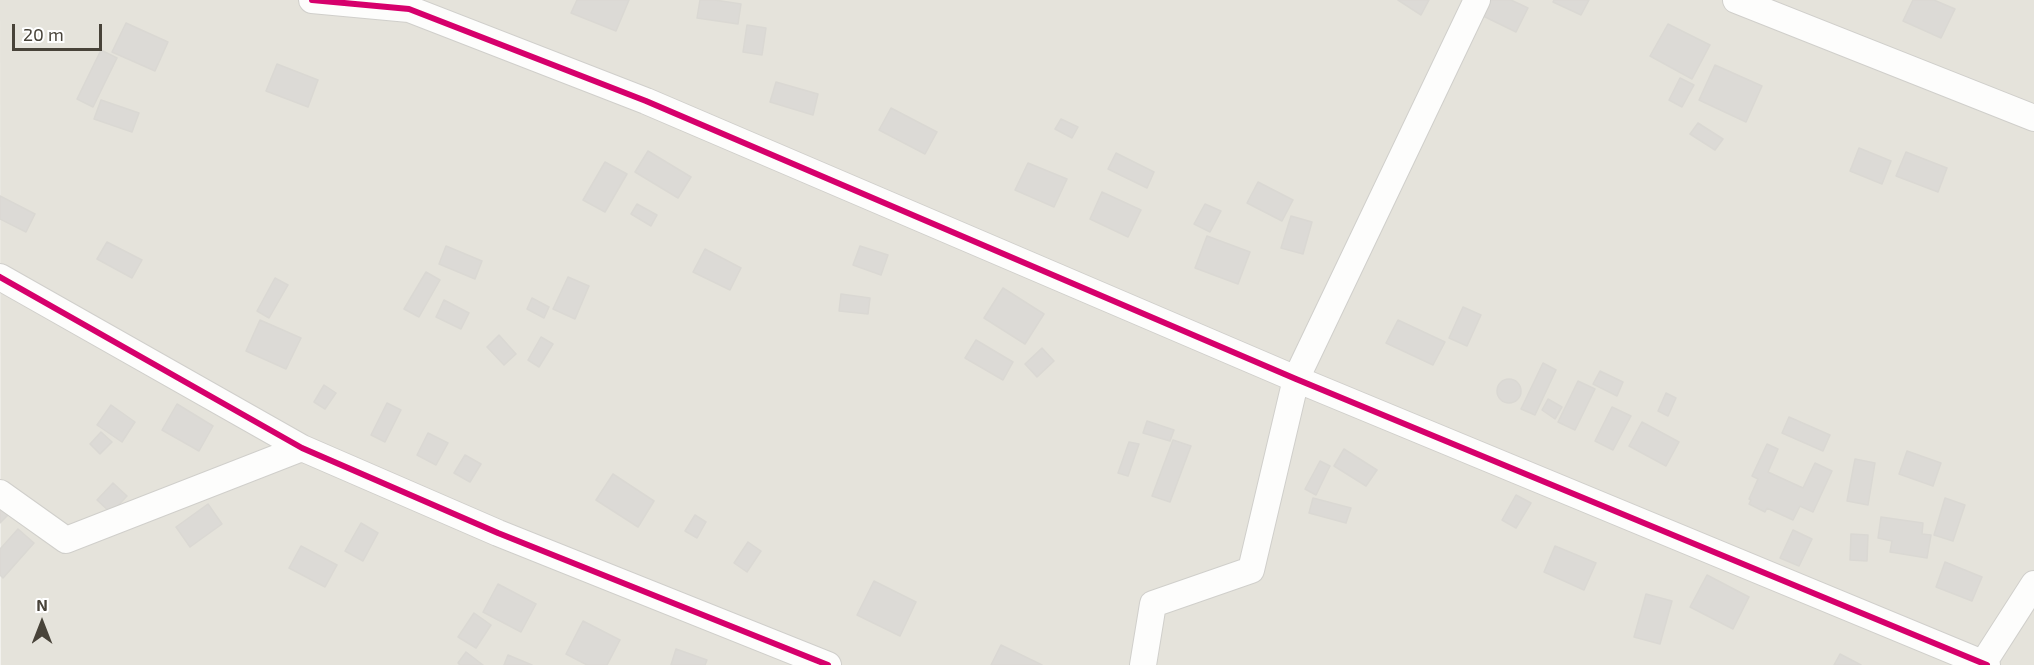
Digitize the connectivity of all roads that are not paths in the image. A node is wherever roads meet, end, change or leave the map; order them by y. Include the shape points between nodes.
1 (312, 0) edge
2 (1477, 0) edge
3 (1736, 0) edge
4 (2034, 118) edge
5 (0, 277) edge
6 (1296, 379) junction
7 (302, 448) junction
8 (0, 493) edge
9 (2034, 584) edge
10 (1984, 664) edge
11 (828, 665) edge
12 (1143, 665) edge

1 - 6 street via 409,9 646,101
2 - 6 street
3 - 4 street
5 - 7 street
6 - 10 street
6 - 12 street via 1251,570 1152,604
7 - 8 street via 66,540
7 - 11 street via 498,533
9 - 10 street

